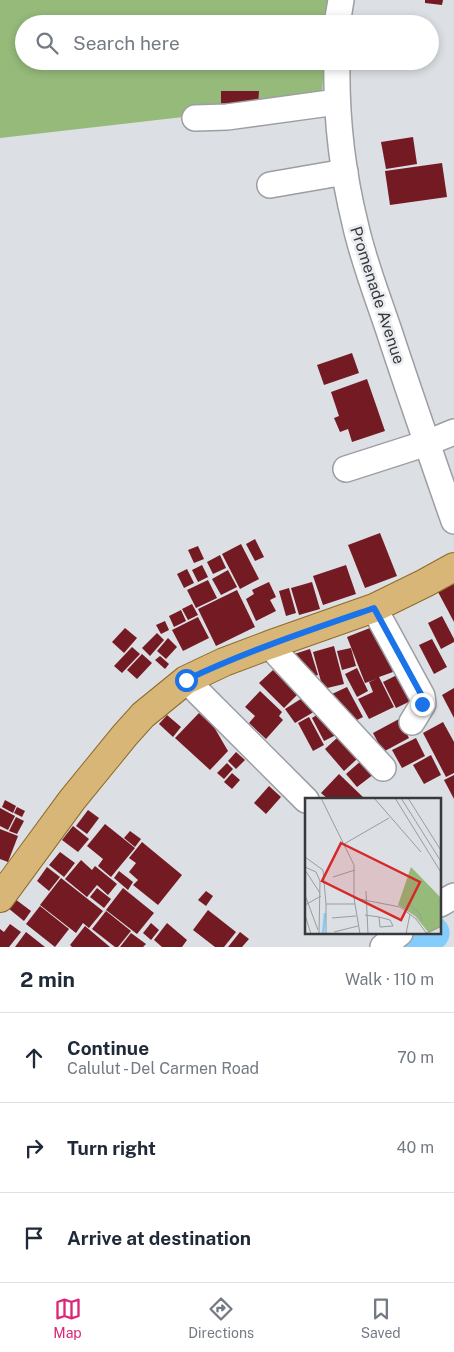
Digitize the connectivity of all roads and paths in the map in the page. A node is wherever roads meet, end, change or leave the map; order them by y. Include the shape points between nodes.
1 (341, 0) edge
2 (339, 15) edge
3 (337, 70) edge
4 (337, 102) junction
5 (195, 118) dead end
6 (345, 172) junction
7 (270, 185) dead end
8 (454, 432) edge
9 (427, 444) junction
10 (346, 469) dead end
11 (454, 521) edge
12 (454, 567) edge
13 (374, 608) junction
14 (269, 644) junction
15 (186, 680) junction
16 (412, 722) dead end
17 (383, 768) dead end
18 (305, 799) edge
19 (454, 896) edge
20 (0, 898) edge
21 (442, 903) edge
22 (399, 934) edge
23 (383, 947) edge

1 - 2 street
3 - 4 street, Promenade Avenue
4 - 5 street via 227,117
4 - 6 street, Promenade Avenue
6 - 7 street
6 - 9 street, Promenade Avenue via 366,264
8 - 9 street
9 - 10 street
9 - 11 street, Promenade Avenue
12 - 13 main road
13 - 14 main road
13 - 16 street via 422,696 422,704
14 - 15 main road
14 - 17 street
15 - 18 street
15 - 20 main road via 124,735
19 - 21 street
22 - 23 street

